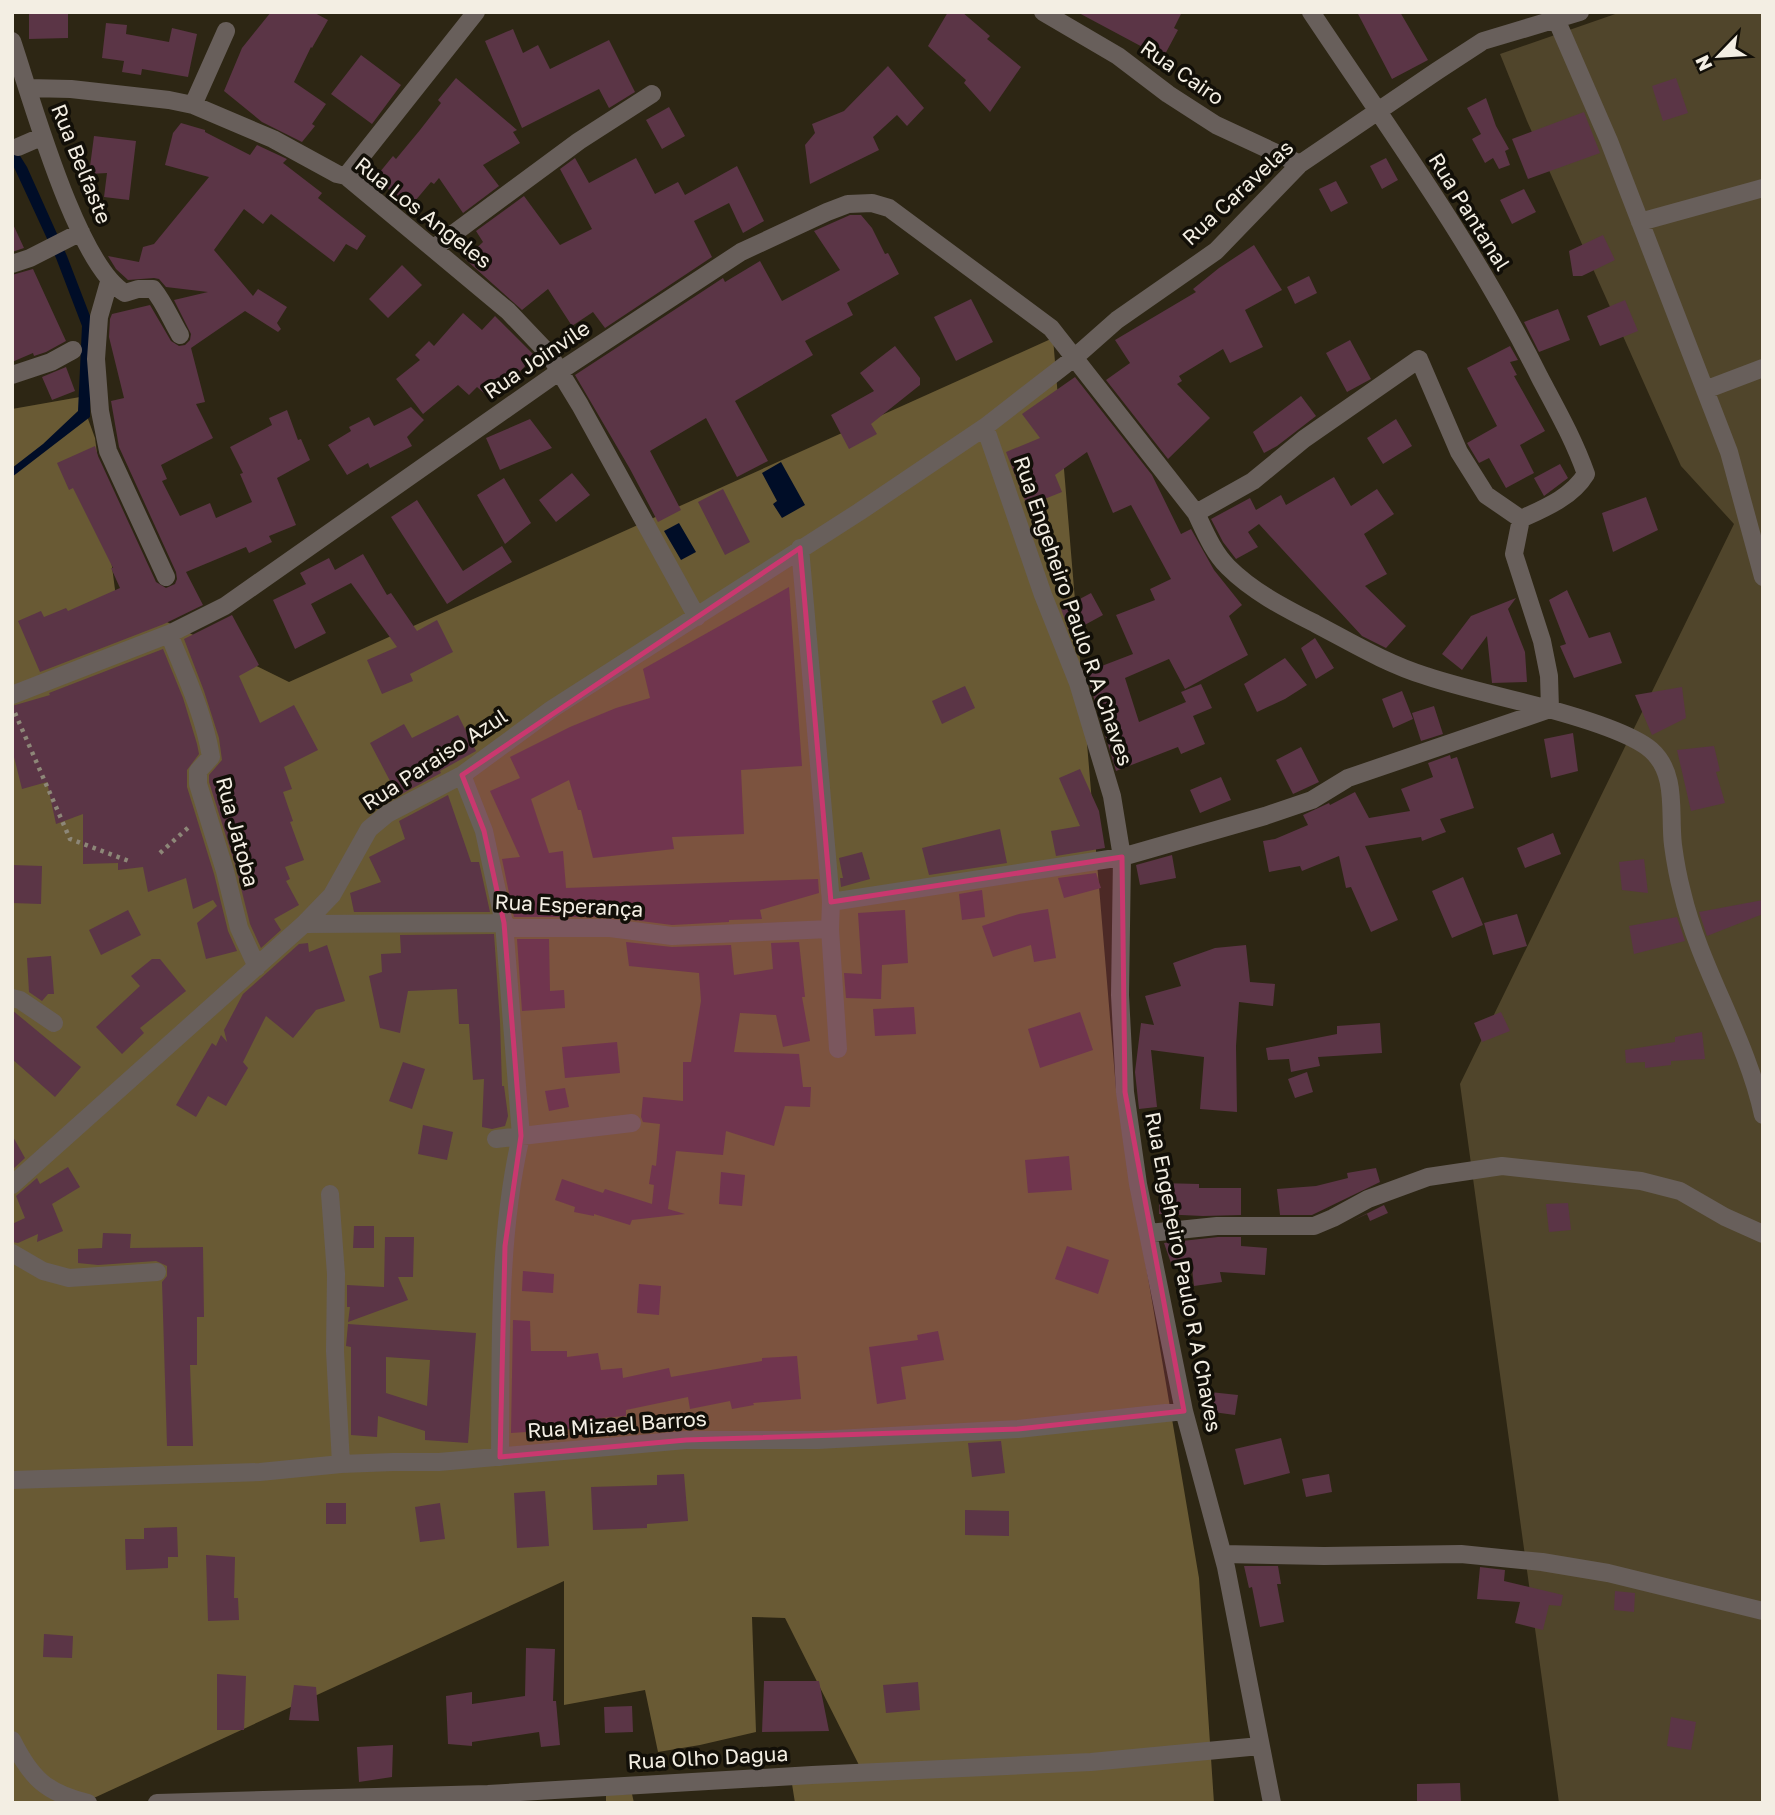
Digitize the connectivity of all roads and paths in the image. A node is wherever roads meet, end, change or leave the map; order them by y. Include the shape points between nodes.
1 (476, 12) edge
2 (1043, 12) edge
3 (1311, 12) edge
4 (1580, 12) edge
5 (1555, 16) edge
6 (226, 32) dead end
7 (12, 41) edge
8 (28, 88) junction
9 (652, 94) dead end
10 (193, 105) junction
11 (1377, 111) junction
12 (41, 137) junction
13 (18, 147) dead end
14 (1300, 164) junction
15 (346, 176) junction
16 (1763, 188) edge
17 (1640, 222) junction
18 (81, 232) junction
19 (434, 247) junction
20 (12, 264) edge
21 (109, 282) junction
22 (180, 335) dead end
23 (73, 350) dead end
24 (1074, 358) junction
25 (1763, 368) edge
26 (560, 371) junction
27 (12, 375) edge
28 (1705, 390) junction
29 (985, 428) junction
30 (1196, 513) junction
31 (1521, 519) junction
32 (800, 548) junction
33 (1760, 553) edge
34 (166, 577) dead end
35 (1763, 577) edge
36 (697, 617) junction
37 (169, 634) junction
38 (12, 695) edge
39 (12, 705) edge
40 (1550, 709) junction
41 (462, 775) junction
42 (206, 812) junction
43 (160, 853) dead end
44 (1122, 857) junction
45 (129, 860) dead end
46 (831, 902) junction
47 (504, 923) junction
48 (304, 924) junction
49 (830, 929) junction
50 (257, 967) junction
51 (12, 998) edge
52 (54, 1023) dead end
53 (838, 1049) dead end
54 (1763, 1115) edge
55 (632, 1123) dead end
56 (521, 1136) junction
57 (496, 1139) dead end
58 (12, 1185) edge
59 (330, 1194) dead end
60 (1149, 1233) junction
61 (1763, 1234) edge
62 (12, 1253) edge
63 (157, 1272) dead end
64 (1185, 1411) junction
65 (500, 1457) junction
66 (341, 1464) junction
67 (12, 1480) edge
68 (1223, 1554) junction
69 (1763, 1611) edge
70 (12, 1740) edge
71 (1260, 1746) junction
72 (88, 1803) edge
73 (157, 1803) edge
74 (1272, 1803) edge

1 - 15 street
2 - 14 street, Rua Cairo via 1118,56 1216,125
3 - 11 street, Rua Pantanal
4 - 5 street, Rua Caravelas
5 - 11 street, Rua Caravelas via 1483,41
5 - 17 street
6 - 10 street
7 - 8 street, Rua Belfaste
8 - 10 street, Rua Los Angeles via 94,91
8 - 12 street, Rua Belfaste
9 - 19 street
10 - 15 street, Rua Los Angeles
11 - 14 street, Rua Caravelas
11 - 31 street, Rua Pantanal via 1520,338 1573,439 1586,474 1570,494
12 - 13 street
12 - 18 street, Rua Belfaste
14 - 24 street, Rua Caravelas via 1216,251 1117,320
15 - 19 street, Rua Los Angeles
16 - 17 street
17 - 28 street
18 - 20 street
18 - 21 street, Rua Belfaste
19 - 26 street, Rua Los Angeles via 508,311
21 - 22 street, Rua Belfaste via 125,293 153,289
21 - 34 street via 99,317 96,359 100,411 108,452
23 - 27 street
24 - 26 street, Rua Joinvile via 1051,328 889,208 872,203 848,204 741,252
24 - 29 street, Rua Caravelas
24 - 30 street, Rua Joinvile
25 - 28 street
26 - 36 street, Rua Los Angeles
26 - 37 street, Rua Joinvile via 225,606
28 - 33 street
29 - 32 street, Rua Paraiso Azul
29 - 44 street, Rua Engeheiro Paulo R A Chaves via 1078,683 1112,796
30 - 31 street via 1253,481 1304,439 1419,359 1460,452 1486,495
30 - 40 street, Rua Joinvile via 1226,565 1275,603 1426,677
31 - 40 street via 1514,554 1542,641
32 - 36 street, Rua Paraiso Azul
32 - 46 street
33 - 35 street
36 - 41 street, Rua Paraiso Azul via 552,709
37 - 38 street, Rua Joinvile
37 - 42 street, Rua Jatoba via 210,749 211,757 197,775
39 - 45 path via 69,839
40 - 44 street via 1348,778 1312,800
40 - 54 street, Rua Joinvile via 1625,735 1651,749 1663,764 1670,785 1673,844 1682,893 1741,1044
41 - 47 street via 484,831
41 - 48 street, Rua Paraiso Azul via 387,814 369,829 332,895
42 - 43 path
42 - 50 street, Rua Jatoba via 239,928
44 - 46 street
44 - 60 street, Rua Engeheiro Paulo R A Chaves via 1120,995 1125,1092
46 - 49 street
47 - 48 street, Rua Esperança
47 - 49 street, Rua Esperança via 510,928 610,928 672,936
47 - 56 street
48 - 50 street, Rua Paraiso Azul
49 - 53 street
50 - 58 street, Rua Paraiso Azul
51 - 52 street
55 - 56 street
56 - 57 street
56 - 65 street via 505,1246
59 - 66 street
60 - 61 street via 1217,1226 1314,1226 1428,1177 1502,1166 1654,1184 1680,1191
60 - 64 street, Rua Engeheiro Paulo R A Chaves
62 - 63 street via 43,1271 69,1278
64 - 65 street, Rua Mizael Barros via 1018,1429 818,1440 686,1440
64 - 68 street, Rua Engeheiro Paulo R A Chaves
65 - 66 street, Rua Mizael Barros
66 - 67 street, Rua Mizael Barros via 260,1472
68 - 69 street via 1461,1554 1542,1562 1608,1573
68 - 71 street, Rua Engeheiro Paulo R A Chaves
70 - 72 street via 33,1775 47,1788
71 - 73 street, Rua Olho Dagua via 1091,1762 488,1794
71 - 74 street, Rua Engeheiro Paulo R A Chaves

